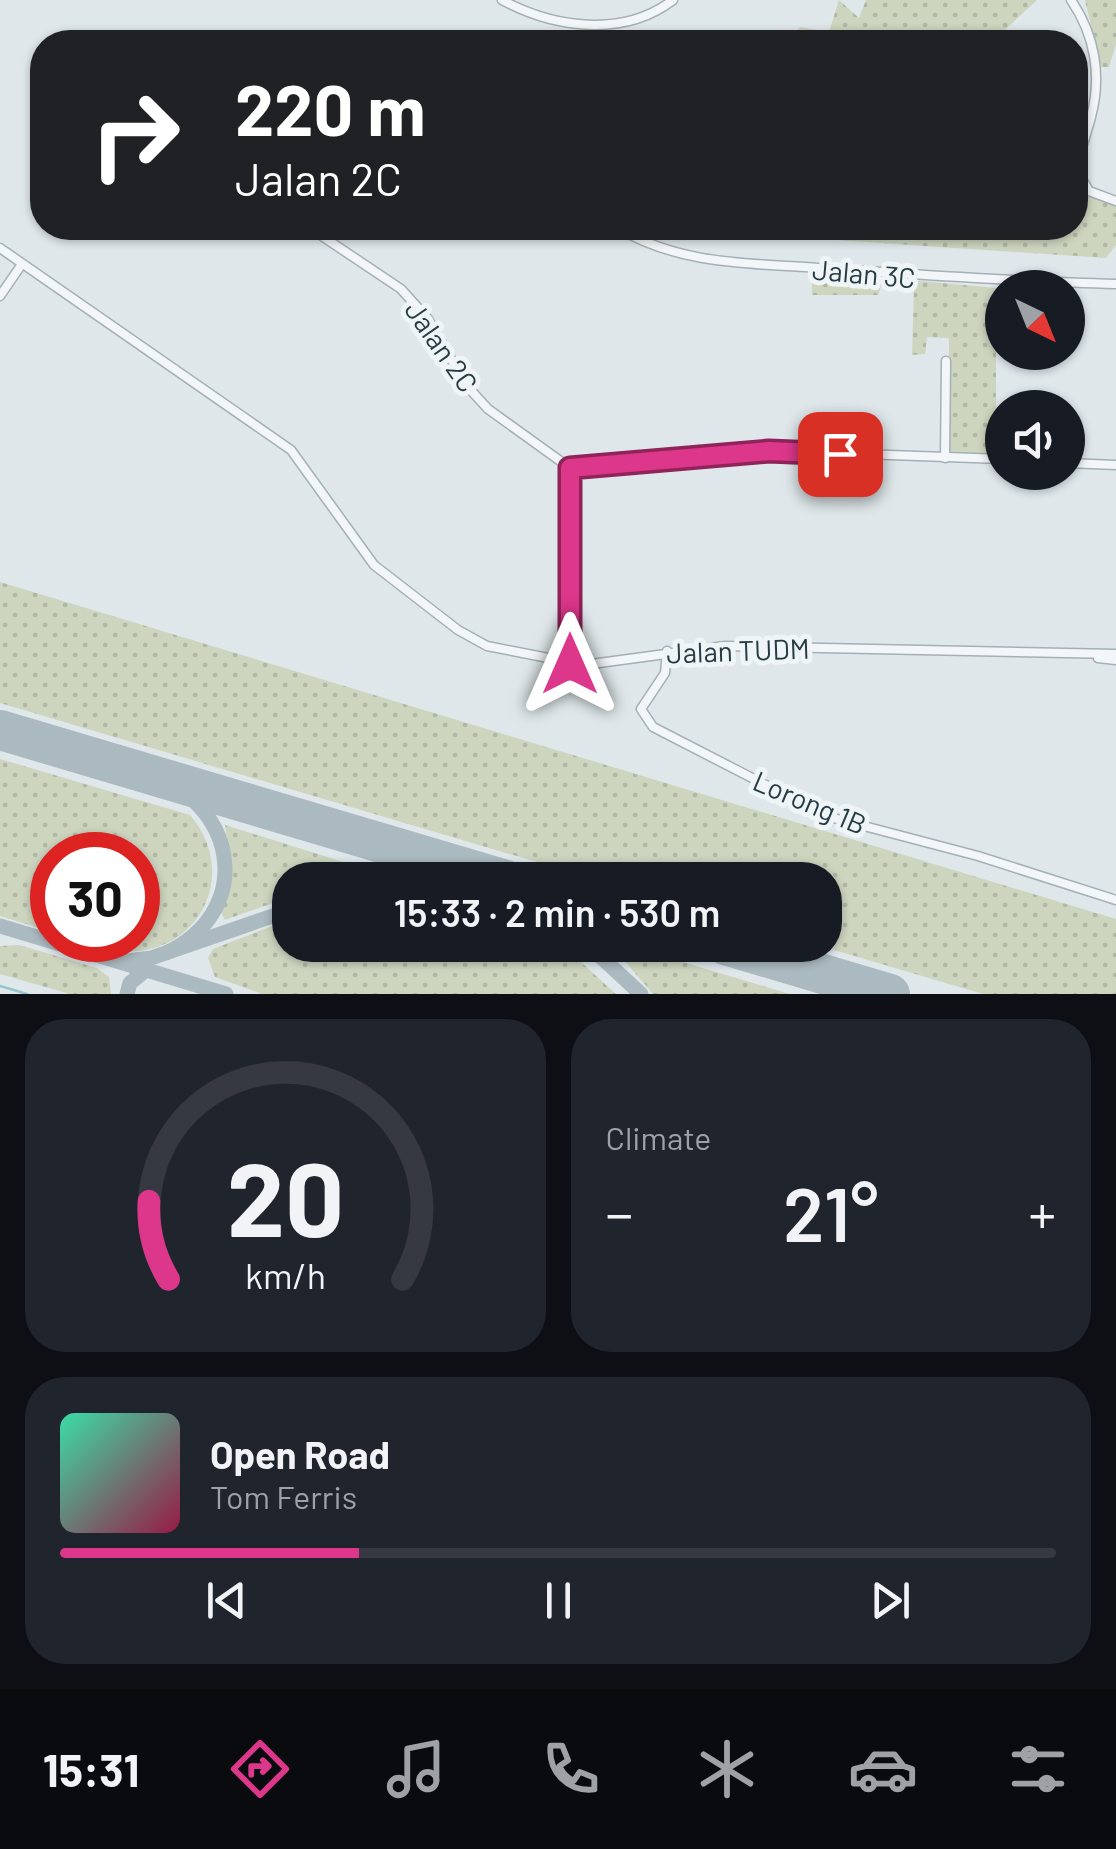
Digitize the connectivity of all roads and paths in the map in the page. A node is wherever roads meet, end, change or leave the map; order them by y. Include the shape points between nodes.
1 (502, 0) edge
2 (673, 0) edge
3 (1072, 0) edge
4 (1087, 30) edge
5 (1088, 31) edge
6 (1088, 127) edge
7 (1088, 187) edge
8 (1116, 201) edge
9 (328, 240) edge
10 (646, 240) edge
11 (0, 248) edge
12 (22, 264) junction
13 (1116, 284) edge
14 (0, 296) edge
15 (946, 361) dead end
16 (945, 458) junction
17 (985, 459) edge
18 (1085, 463) edge
19 (1116, 466) edge
20 (570, 468) junction
21 (667, 651) junction
22 (1116, 657) edge
23 (570, 664) junction
24 (1116, 900) edge

1 - 2 street via 539,17 590,26
3 - 4 street
5 - 6 street via 1096,62
7 - 8 street
9 - 20 street, Jalan 2C via 401,289 481,401
10 - 13 street, Jalan 3C via 735,265
11 - 12 street, Jalan TUDM
12 - 14 street
12 - 23 street, Jalan TUDM via 291,450 365,555 430,611 487,646
15 - 16 street
16 - 17 street
16 - 20 street via 778,450
18 - 19 street
20 - 23 street
21 - 22 street, Jalan TUDM via 786,645
21 - 23 street, Jalan TUDM
21 - 24 street, Lorong 1B via 665,674 641,713 657,729 826,816

